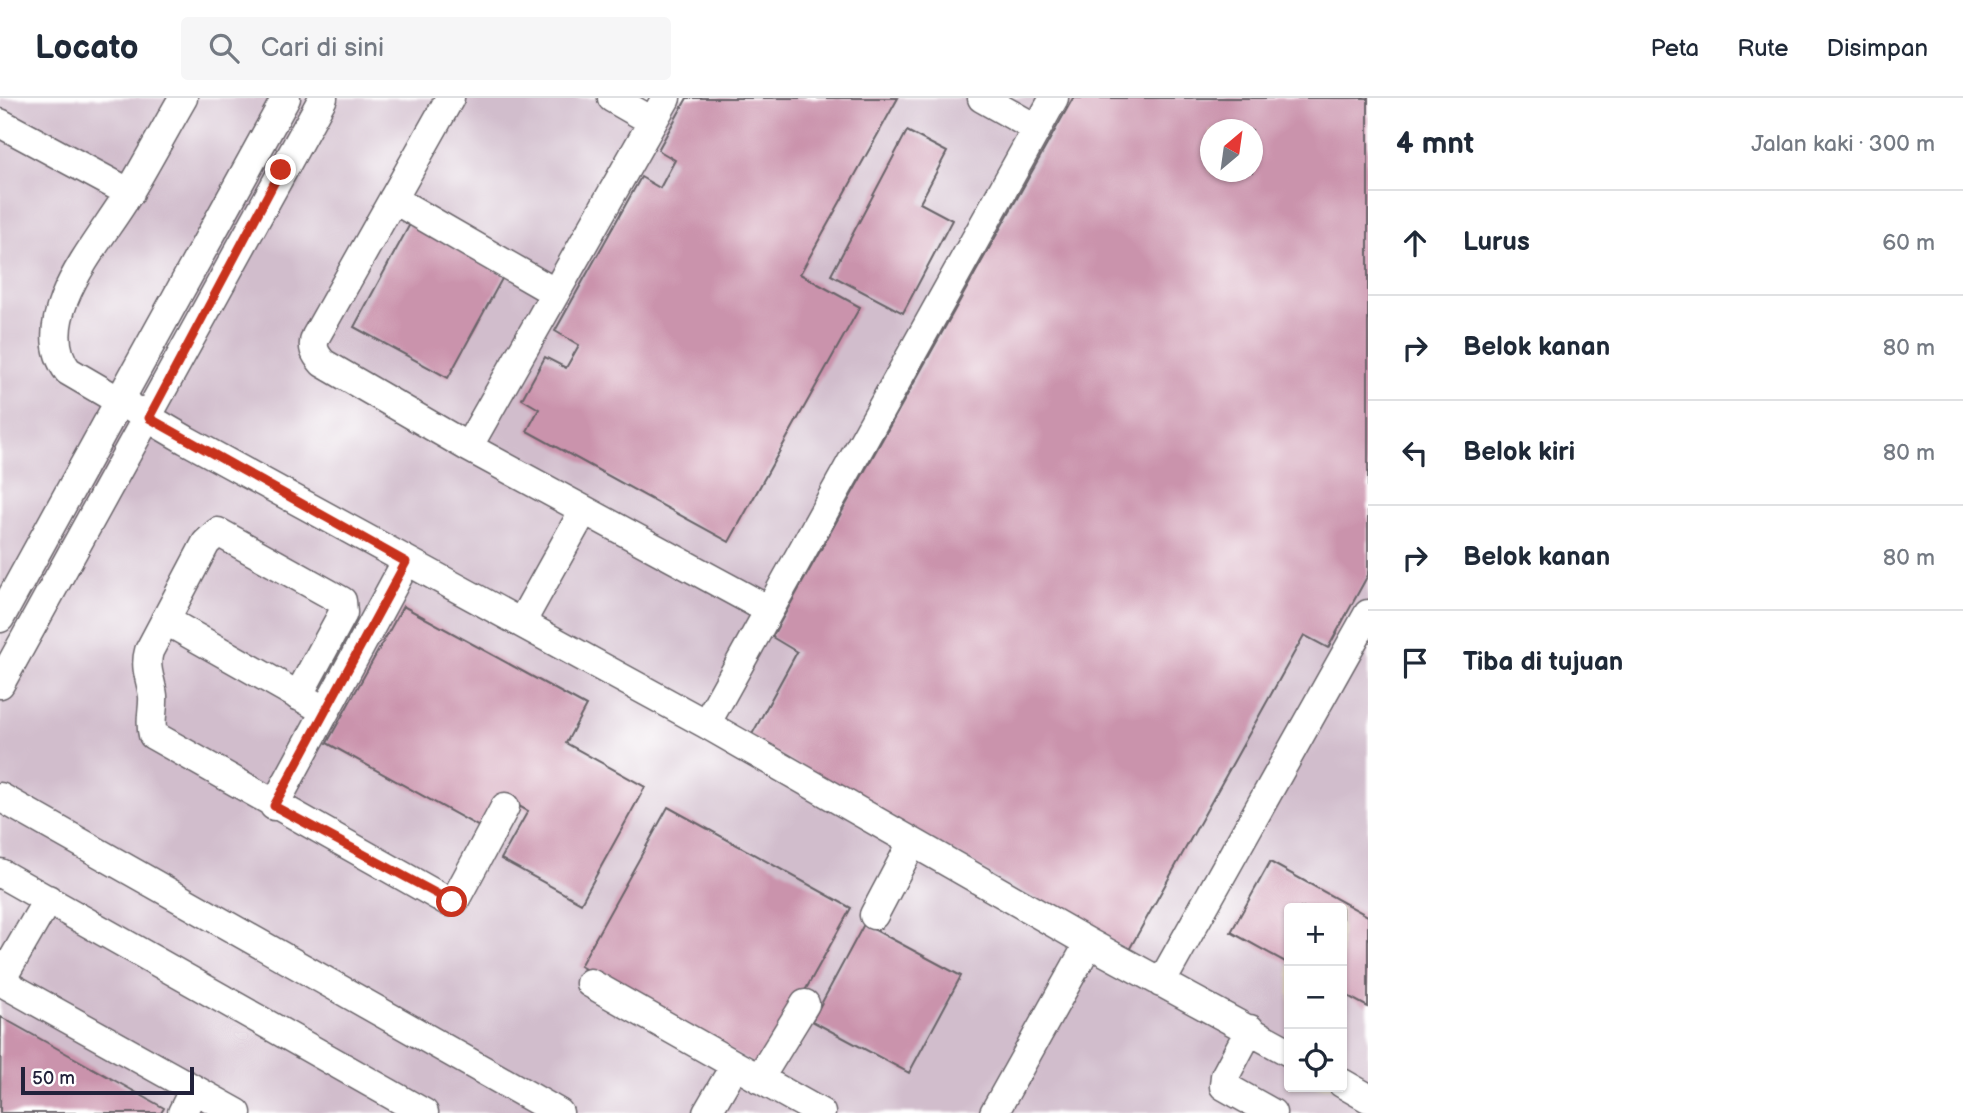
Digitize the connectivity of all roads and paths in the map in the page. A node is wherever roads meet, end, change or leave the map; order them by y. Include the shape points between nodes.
1 (183, 98) edge
2 (286, 98) edge
3 (323, 98) edge
4 (450, 98) edge
5 (612, 98) edge
6 (982, 98) edge
7 (1054, 98) edge
8 (659, 110) edge
9 (0, 123) edge
10 (1037, 129) junction
11 (130, 193) junction
12 (393, 199) junction
13 (554, 292) junction
14 (119, 402) junction
15 (149, 418) junction
16 (468, 447) junction
17 (584, 510) junction
18 (406, 562) junction
19 (769, 610) junction
20 (1368, 614) edge
21 (0, 618) edge
22 (165, 620) junction
23 (521, 623) junction
24 (0, 684) edge
25 (298, 696) junction
26 (324, 709) junction
27 (706, 724) junction
28 (0, 797) edge
29 (274, 806) junction
30 (505, 807) dead end
31 (912, 843) junction
32 (0, 873) edge
33 (48, 899) junction
34 (874, 915) dead end
35 (1089, 943) junction
36 (0, 981) edge
37 (590, 983) dead end
38 (1161, 983) junction
39 (805, 1004) dead end
40 (1250, 1029) junction
41 (1284, 1049) edge
42 (747, 1072) junction
43 (1347, 1086) edge
44 (1368, 1098) edge
45 (188, 1101) edge
46 (237, 1113) edge
47 (424, 1113) edge
48 (559, 1113) edge
49 (708, 1113) edge
50 (821, 1113) edge
51 (994, 1113) edge
52 (1272, 1113) edge

1 - 11 street
2 - 14 street
3 - 15 street
4 - 12 street
5 - 8 street
6 - 10 street
7 - 10 street
8 - 13 street
9 - 11 street
10 - 19 street
11 - 14 street via 72,282 56,326 60,360 68,371
12 - 13 street
12 - 16 street via 316,336 316,355
13 - 16 street
14 - 15 street
14 - 21 street
15 - 18 street
15 - 24 street
16 - 17 street
17 - 19 street
17 - 23 street
18 - 23 street
18 - 26 street
19 - 27 street
20 - 38 street
22 - 25 street
22 - 25 street via 206,543 218,532 342,601 343,613
22 - 29 street via 146,660 153,695 153,735
23 - 27 street
25 - 26 street
26 - 29 street
27 - 31 street
28 - 48 street
29 - 30 street via 452,902
31 - 34 street
31 - 35 street
32 - 33 street
33 - 36 street
33 - 47 street
35 - 38 street
35 - 51 street
36 - 45 street
37 - 42 street
38 - 40 street
39 - 42 street
40 - 41 street
40 - 52 street via 1224,1086
42 - 49 street
42 - 50 street
43 - 44 street
45 - 46 street

